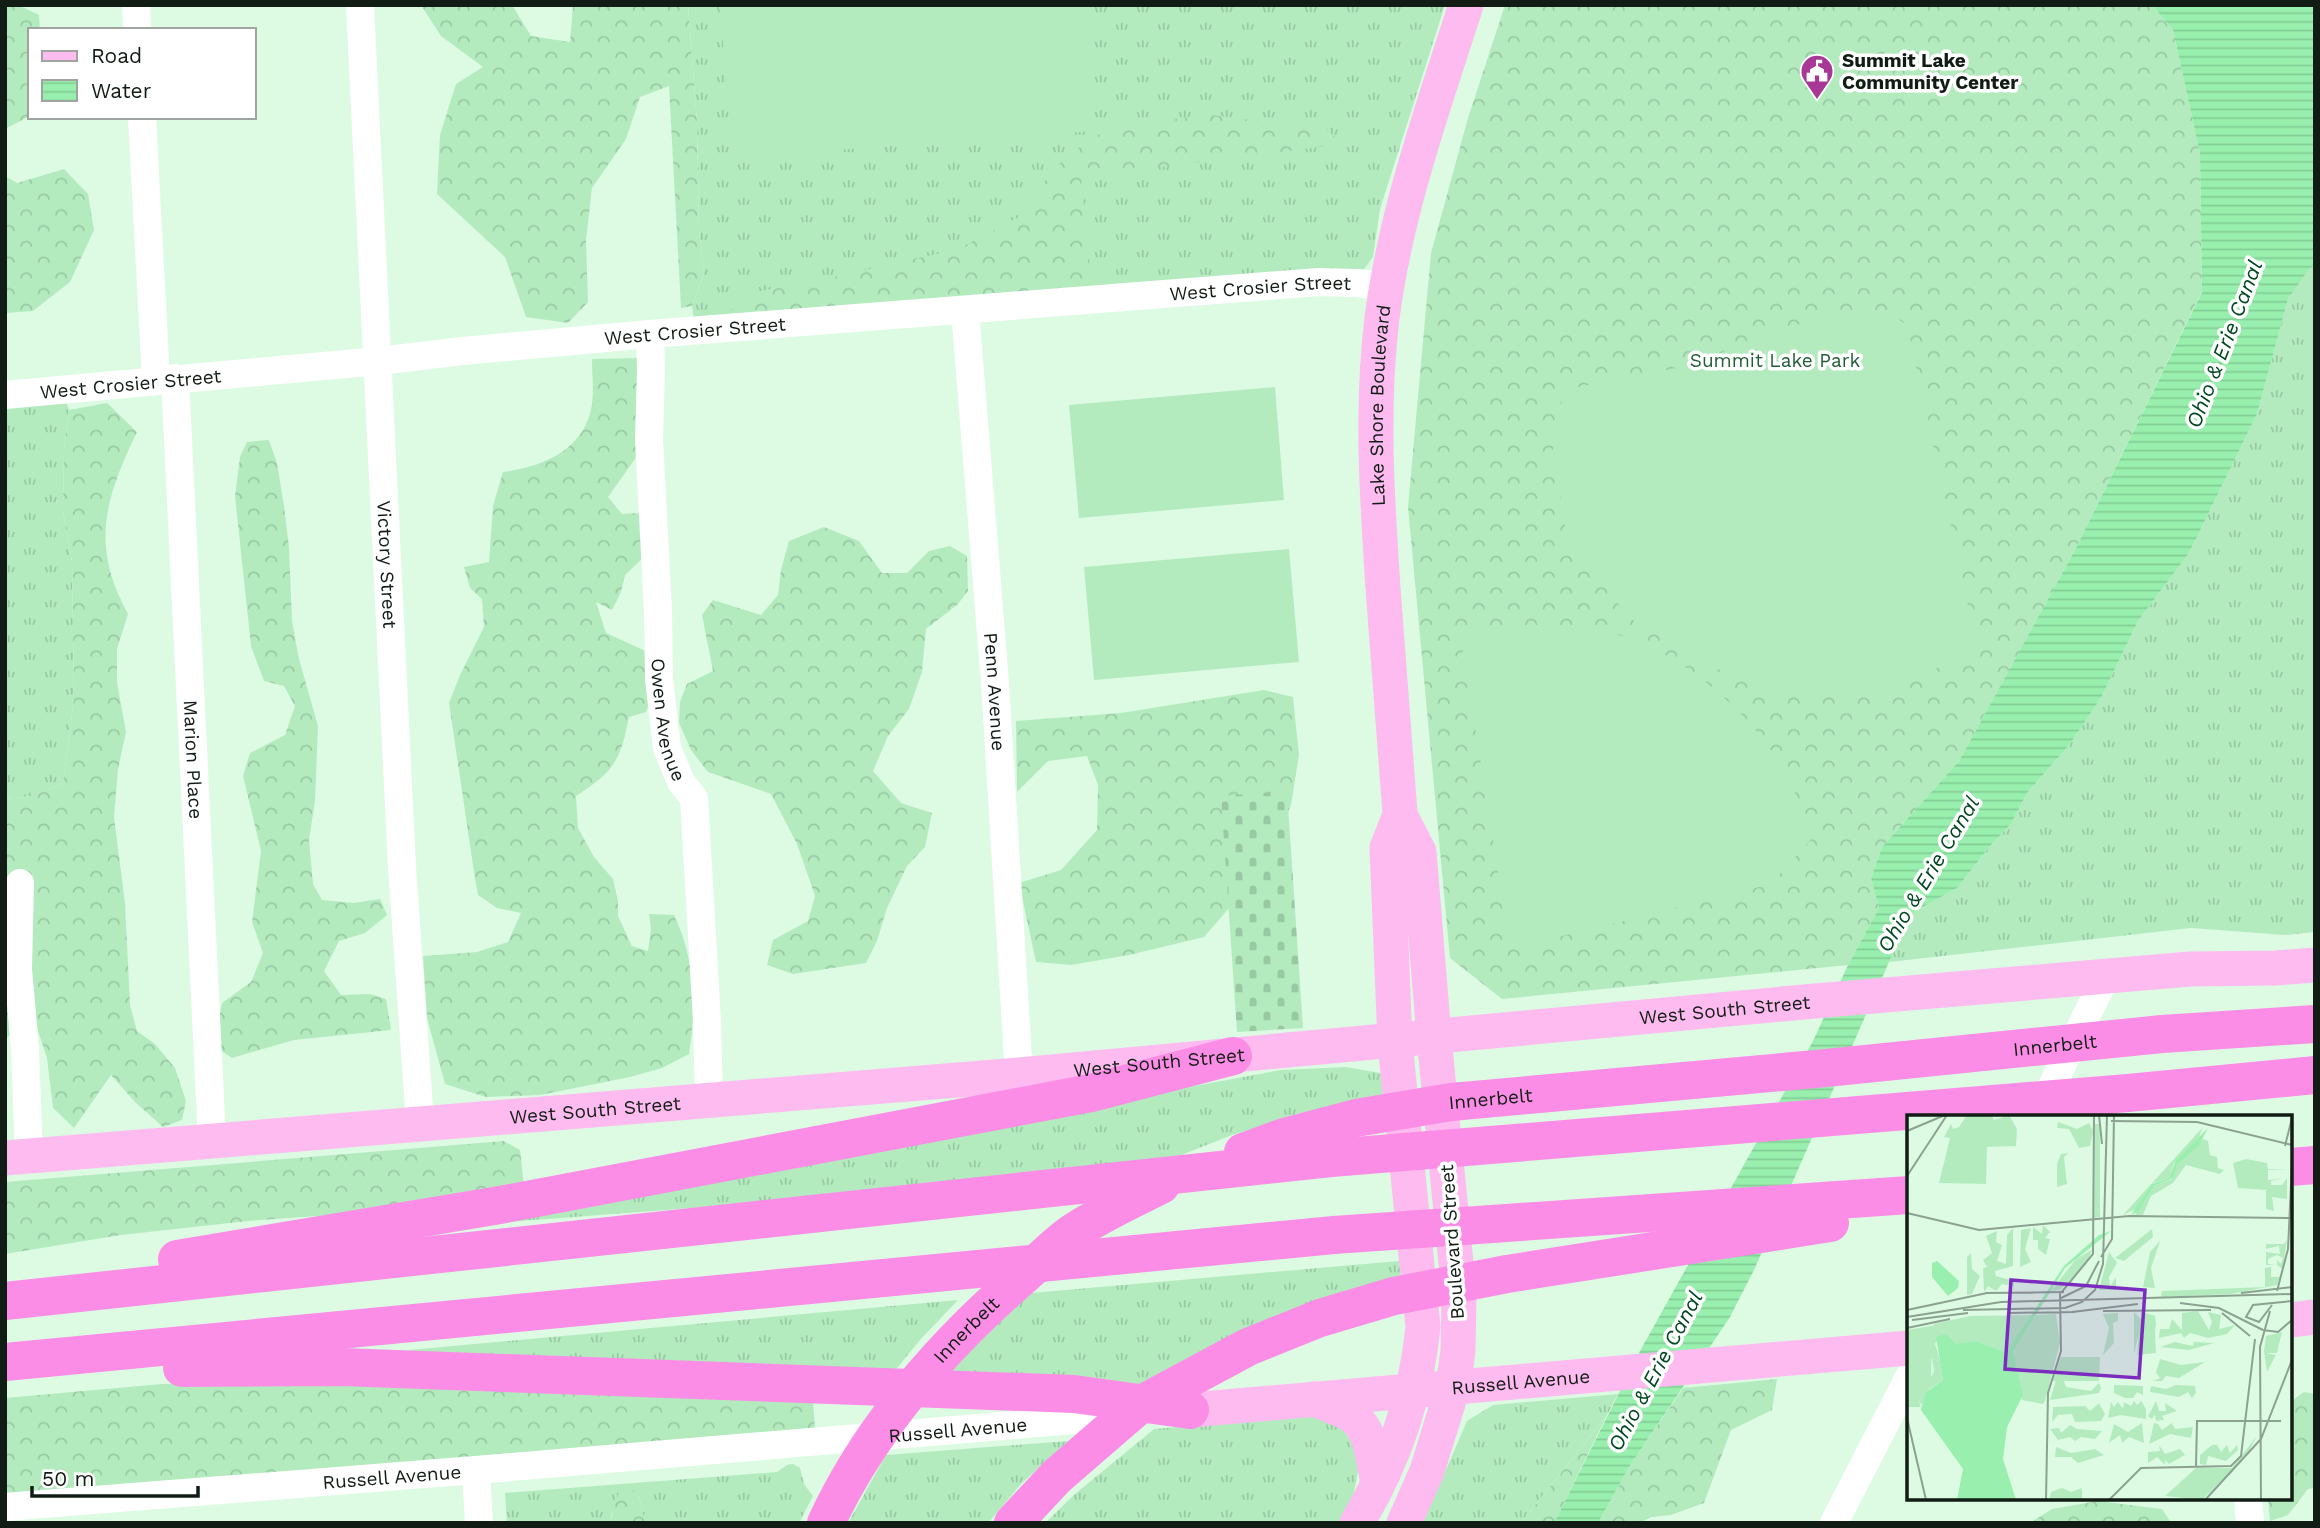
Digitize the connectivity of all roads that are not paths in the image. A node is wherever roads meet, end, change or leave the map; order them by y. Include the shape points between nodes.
1 (136, 5) edge
2 (360, 5) edge
3 (1465, 5) edge
4 (137, 28) edge
5 (142, 119) edge
6 (1387, 287) junction
7 (965, 310) junction
8 (650, 334) junction
9 (379, 361) junction
10 (166, 379) junction
11 (5, 395) edge
12 (1400, 815) junction
13 (20, 884) dead end
14 (2315, 965) edge
15 (2105, 978) junction
16 (2315, 1024) edge
17 (1434, 1037) junction
18 (1395, 1042) junction
19 (1233, 1056) junction
20 (1019, 1075) junction
21 (2315, 1075) edge
22 (709, 1100) junction
23 (2038, 1115) edge
24 (420, 1124) junction
25 (212, 1140) junction
26 (17, 1157) edge
27 (2315, 1165) edge
28 (2292, 1167) edge
29 (1907, 1195) edge
30 (1907, 1212) edge
31 (5, 1288) edge
32 (5, 1301) edge
33 (2315, 1317) edge
34 (2292, 1320) edge
35 (1907, 1348) edge
36 (5, 1362) edge
37 (5, 1375) edge
38 (1907, 1381) edge
39 (1452, 1387) junction
40 (1413, 1391) junction
41 (1314, 1399) junction
42 (1191, 1410) junction
43 (476, 1470) junction
44 (1378, 1483) junction
45 (2248, 1500) edge
46 (5, 1507) edge
47 (90, 1511) edge
48 (1015, 1520) edge
49 (479, 1523) edge
50 (826, 1523) edge
51 (1357, 1523) edge
52 (1404, 1523) edge
53 (1834, 1523) edge
54 (2250, 1523) edge

1 - 4 street
2 - 9 street, Victory Street
3 - 6 main road, Lake Shore Boulevard via 1411,178
5 - 10 street, Marion Place
6 - 7 street, West Crosier Street via 1319,282
6 - 12 main road, Lake Shore Boulevard via 1374,447
7 - 8 street, West Crosier Street
7 - 20 street, Penn Avenue via 995,683
8 - 9 street, West Crosier Street
8 - 22 street, Owen Avenue via 649,439 659,679 667,748 681,782 694,798
9 - 10 street, West Crosier Street
9 - 24 street, Victory Street via 402,867
10 - 11 street, West Crosier Street
10 - 25 street, Marion Place
12 - 17 main road, Lake Shore Boulevard via 1419,852
12 - 18 main road, Lake Shore Boulevard via 1387,848
13 - 26 street via 18,969 25,1049
14 - 15 main road, West South Street
15 - 17 main road, West South Street
15 - 23 street
16 - 50 highway, Innerbelt via 2162,1034 1451,1102 1356,1118 1284,1137 1172,1180 1108,1211 1080,1228 980,1312 901,1402
17 - 18 main road, West South Street
17 - 39 main road, Boulevard Street via 1459,1294
18 - 19 main road, West South Street
18 - 40 main road, Boulevard Street via 1423,1304
19 - 20 main road, West South Street
19 - 31 highway via 1091,1093 555,1195
20 - 22 main road, West South Street
21 - 32 highway via 1331,1158
22 - 24 main road, West South Street
24 - 25 main road, West South Street
25 - 26 main road, West South Street
27 - 28 highway
29 - 36 highway via 1334,1235
30 - 48 highway via 1507,1274 1394,1296 1320,1318 1248,1347 1138,1406 1057,1476
33 - 34 main road
35 - 39 main road, Russell Avenue
37 - 42 highway via 342,1367 1074,1394
38 - 53 street
39 - 40 main road, Russell Avenue
39 - 52 main road, Boulevard Street via 1427,1471
40 - 41 main road, Russell Avenue
40 - 44 main road, Boulevard Street
41 - 42 main road, Russell Avenue
41 - 44 main road via 1352,1416 1363,1427
42 - 43 street, Russell Avenue
43 - 47 street, Russell Avenue
43 - 49 street
44 - 51 main road, Boulevard Street
45 - 54 street
46 - 47 street, Russell Avenue

